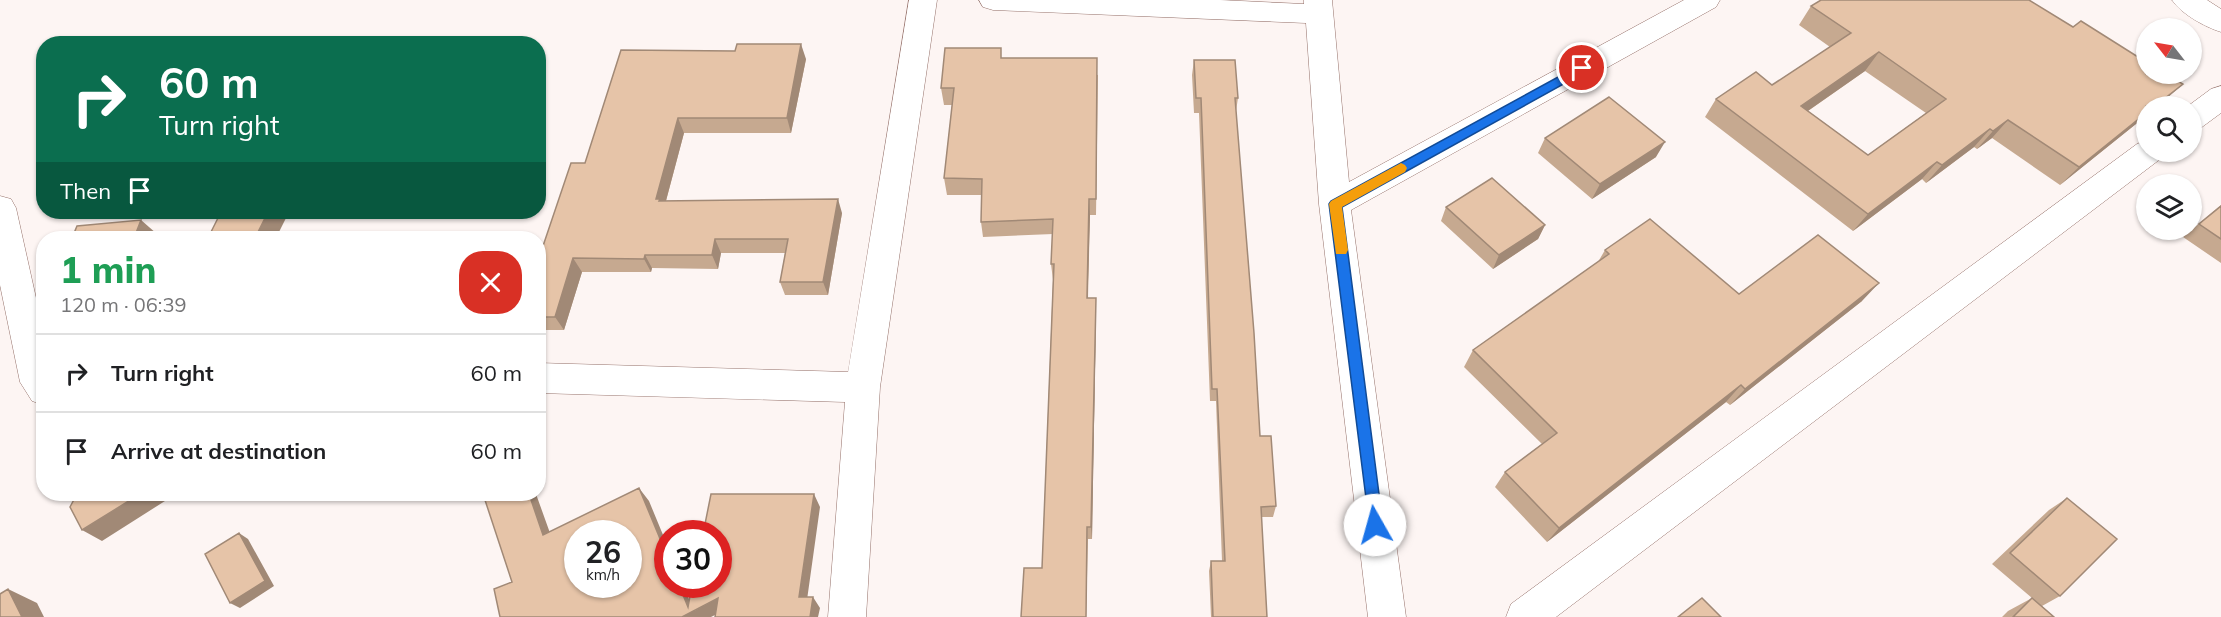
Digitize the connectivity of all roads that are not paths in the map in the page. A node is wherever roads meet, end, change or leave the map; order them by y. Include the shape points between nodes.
1 (923, 0) edge
2 (993, 0) edge
3 (1706, 0) edge
4 (2186, 0) edge
5 (1318, 7) edge
6 (2221, 22) edge
7 (2221, 97) edge
8 (2202, 111) edge
9 (2136, 161) edge
10 (1335, 204) junction
11 (0, 208) edge
12 (36, 377) edge
13 (546, 378) edge
14 (863, 387) junction
15 (847, 617) edge
16 (1387, 617) edge
17 (1525, 617) edge

1 - 14 street
2 - 5 street
3 - 10 street
4 - 6 street
5 - 10 street
7 - 8 street
9 - 17 street
10 - 16 street
11 - 12 street
13 - 14 street
14 - 15 street

